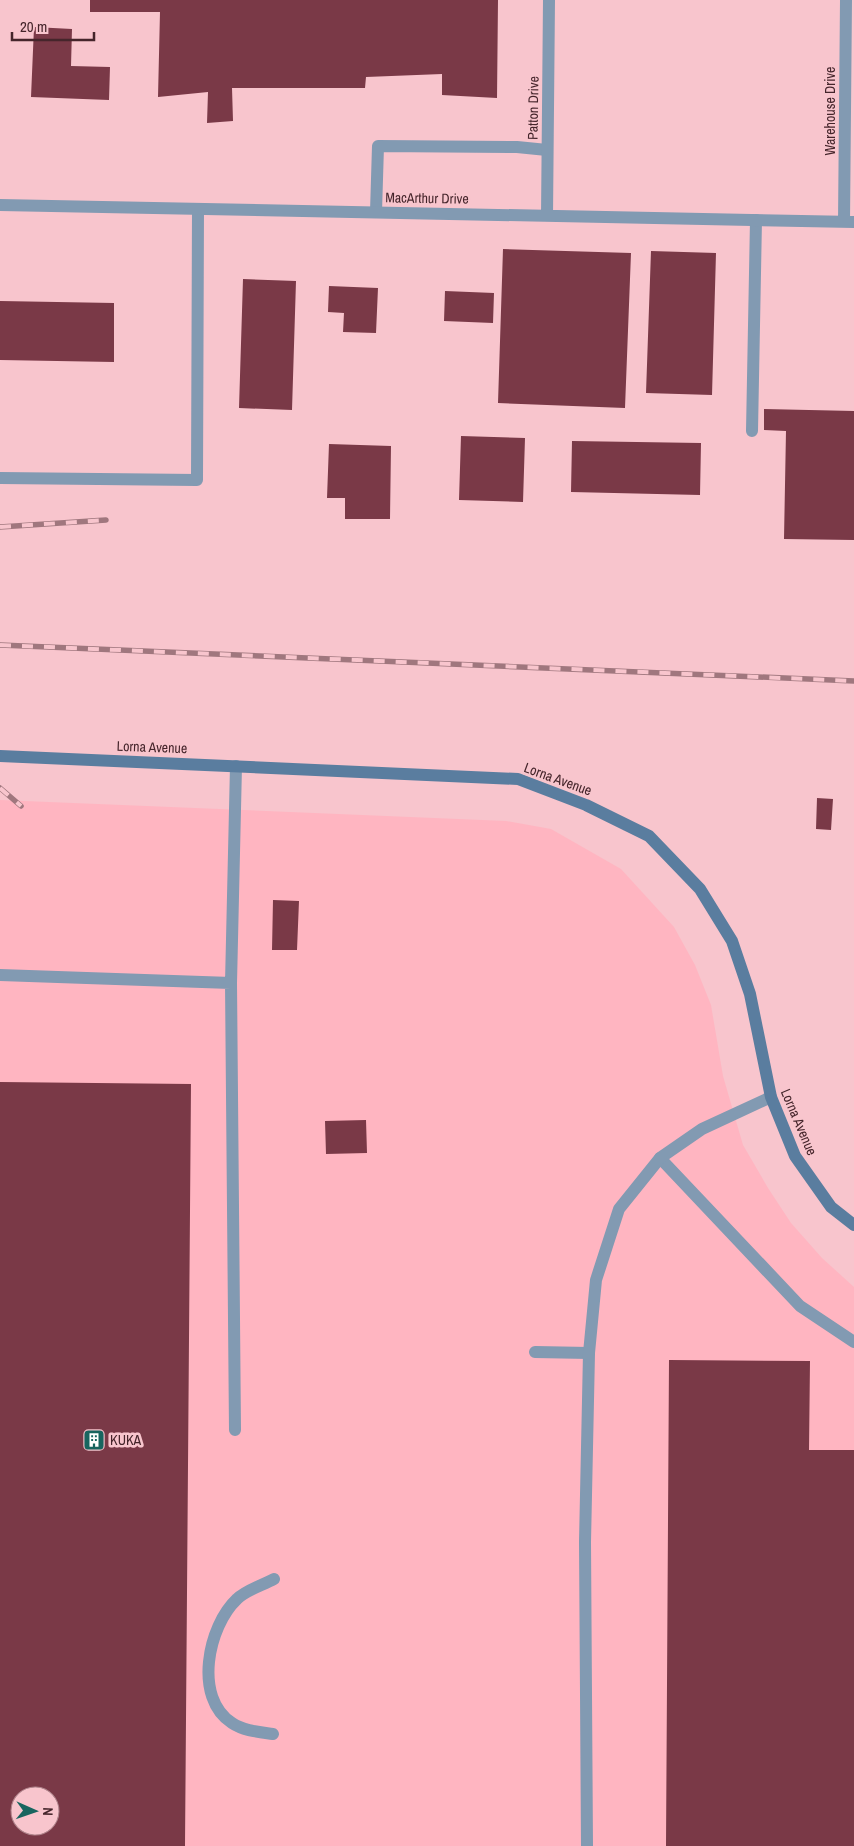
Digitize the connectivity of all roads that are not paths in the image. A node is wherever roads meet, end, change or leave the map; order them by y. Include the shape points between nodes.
1 (549, 0) edge
2 (846, 0) edge
3 (548, 150) junction
4 (0, 205) edge
5 (198, 208) junction
6 (376, 212) junction
7 (547, 216) junction
8 (756, 220) junction
9 (849, 222) edge
10 (752, 431) dead end
11 (0, 478) edge
12 (0, 756) edge
13 (236, 766) junction
14 (0, 975) edge
15 (231, 983) junction
16 (771, 1097) junction
17 (660, 1158) junction
18 (854, 1225) edge
19 (854, 1342) edge
20 (535, 1352) dead end
21 (589, 1353) junction
22 (235, 1430) dead end
23 (274, 1579) dead end
24 (273, 1734) dead end
25 (587, 1846) edge

1 - 3 street, Patton Drive
2 - 9 street, Warehouse Drive
3 - 6 street via 378,146
3 - 7 street, Patton Drive
4 - 5 street, MacArthur Drive
5 - 6 street, MacArthur Drive
5 - 11 street via 197,480
6 - 7 street, MacArthur Drive
7 - 8 street, MacArthur Drive
8 - 9 street, MacArthur Drive
8 - 10 street
12 - 13 street, Lorna Avenue
13 - 15 street
13 - 16 street, Lorna Avenue via 518,779 586,805 650,836 700,890 732,941 750,994
14 - 15 street
15 - 22 street
16 - 17 street via 702,1128
16 - 18 street, Lorna Avenue via 795,1156 831,1207
17 - 19 street via 800,1306
17 - 21 street via 619,1209 596,1280
20 - 21 street
21 - 25 street via 585,1542
23 - 24 street via 238,1598 222,1616 209,1654 210,1684 217,1707 231,1723

